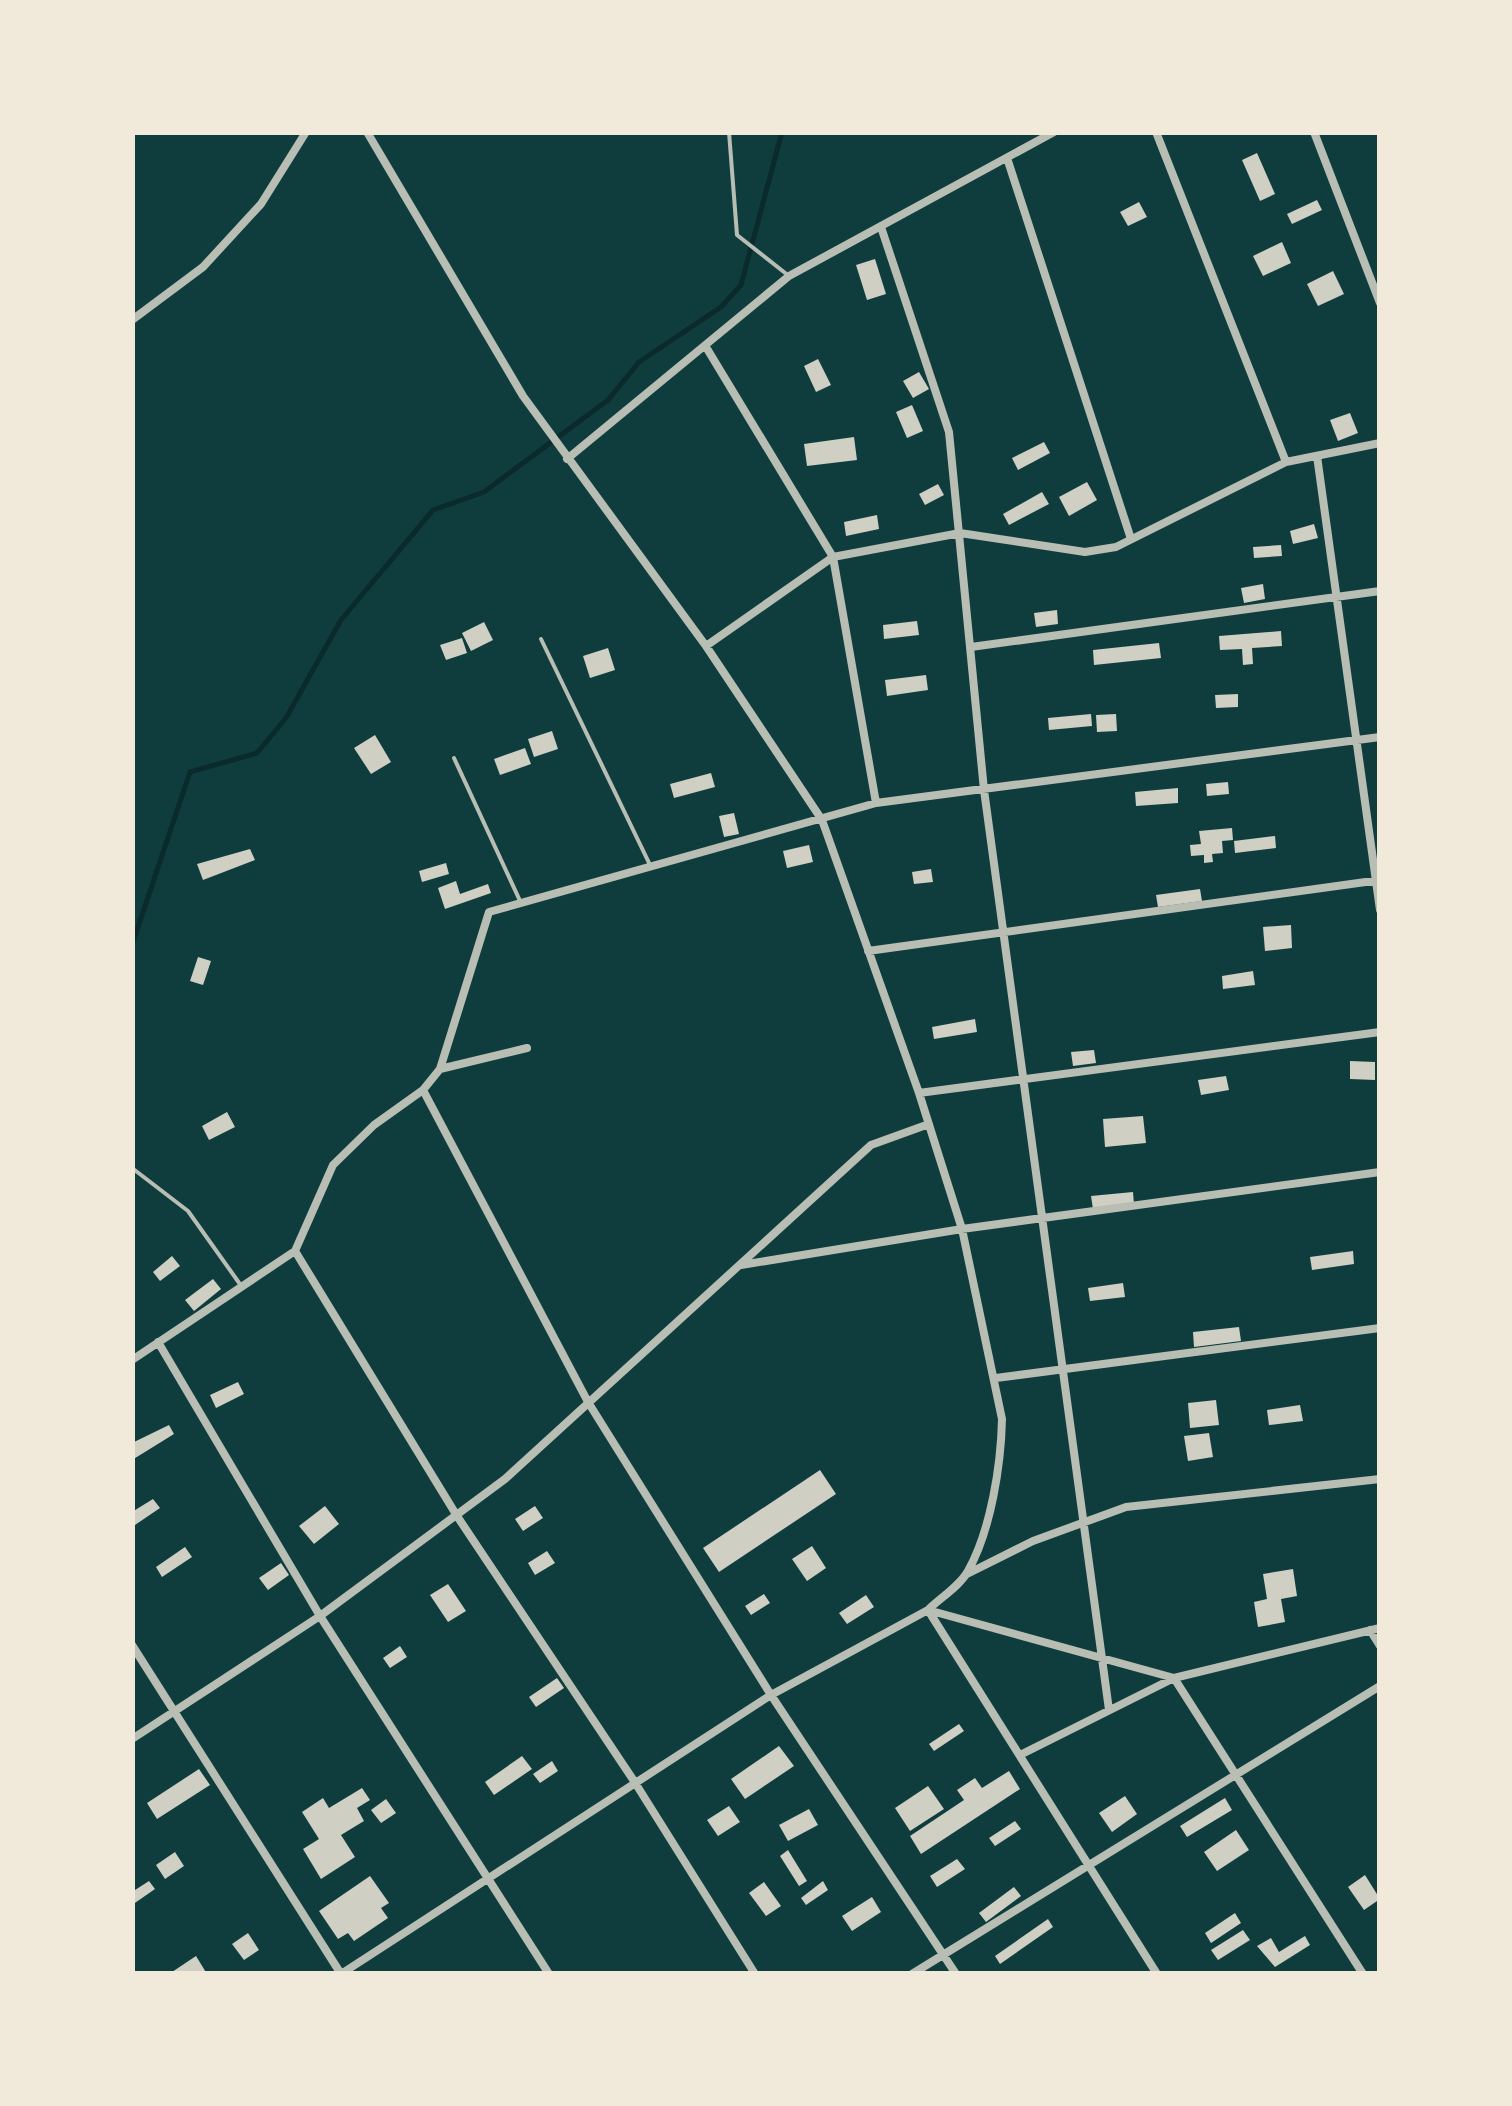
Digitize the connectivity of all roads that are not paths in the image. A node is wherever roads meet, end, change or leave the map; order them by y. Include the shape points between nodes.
1 (306, 132) edge
2 (367, 132) edge
3 (729, 132) edge
4 (1054, 132) edge
5 (1156, 132) edge
6 (1314, 132) edge
7 (1007, 158) junction
8 (880, 227) junction
9 (790, 276) junction
10 (1380, 303) edge
11 (132, 320) edge
12 (706, 347) junction
13 (1380, 442) edge
14 (564, 454) junction
15 (1317, 456) junction
16 (1286, 462) junction
17 (960, 532) junction
18 (1131, 539) junction
19 (833, 556) junction
20 (1380, 591) edge
21 (1337, 597) junction
22 (541, 639) dead end
23 (706, 646) junction
24 (971, 647) junction
25 (1380, 737) edge
26 (1357, 740) junction
27 (454, 758) dead end
28 (984, 790) junction
29 (876, 803) junction
30 (822, 820) junction
31 (651, 867) junction
32 (1378, 880) edge
33 (522, 902) junction
34 (1380, 910) edge
35 (1004, 932) junction
36 (868, 951) junction
37 (1380, 1032) edge
38 (527, 1048) dead end
39 (440, 1068) junction
40 (1024, 1078) junction
41 (422, 1090) junction
42 (920, 1094) junction
43 (929, 1124) junction
44 (132, 1168) edge
45 (1380, 1172) edge
46 (1043, 1218) junction
47 (962, 1228) junction
48 (295, 1251) junction
49 (737, 1266) junction
50 (242, 1286) junction
51 (1380, 1328) edge
52 (158, 1342) junction
53 (132, 1360) edge
54 (1063, 1369) junction
55 (996, 1378) junction
56 (588, 1402) junction
57 (1380, 1479) edge
58 (457, 1516) junction
59 (1084, 1520) junction
60 (967, 1574) junction
61 (928, 1610) junction
62 (320, 1616) junction
63 (1375, 1629) edge
64 (132, 1645) edge
65 (1380, 1646) edge
66 (1102, 1658) junction
67 (1174, 1678) junction
68 (1380, 1686) edge
69 (771, 1695) junction
70 (1109, 1710) junction
71 (174, 1713) junction
72 (132, 1739) edge
73 (1020, 1754) junction
74 (1235, 1773) junction
75 (634, 1781) junction
76 (1088, 1862) junction
77 (490, 1881) junction
78 (944, 1954) junction
79 (341, 1973) edge
80 (550, 1974) edge
81 (755, 1974) edge
82 (912, 1974) edge
83 (956, 1974) edge
84 (1156, 1974) edge
85 (1363, 1974) edge

1 - 11 street via 261,204 203,266
2 - 14 street
3 - 9 lane via 736,235
4 - 7 street
5 - 16 street
6 - 10 street
7 - 8 street
7 - 18 street
8 - 9 street
8 - 17 street via 949,432
9 - 12 street
12 - 14 street
12 - 19 street
13 - 15 street
14 - 23 street
15 - 16 street
15 - 21 street
16 - 18 street
17 - 18 street via 1085,552
17 - 19 street
17 - 24 street
19 - 23 street
19 - 29 street
20 - 21 street
21 - 24 street
21 - 26 street
22 - 31 lane
23 - 30 street
24 - 28 street
25 - 26 street
26 - 28 street
26 - 32 street
27 - 33 lane
28 - 29 street
28 - 35 street
29 - 30 street
30 - 31 street
30 - 36 street
31 - 33 street
32 - 34 street
32 - 35 street
33 - 39 street via 489,912
35 - 36 street
35 - 40 street
36 - 42 street
37 - 40 street
38 - 39 street
39 - 41 street
40 - 42 street
40 - 46 street
41 - 48 street via 333,1165
41 - 56 street
42 - 43 street
43 - 47 street
43 - 49 street via 871,1145
44 - 50 lane via 188,1212
45 - 46 street
46 - 47 street
46 - 54 street
47 - 49 street
47 - 55 street
48 - 50 street
48 - 58 street
49 - 56 street
50 - 52 street
51 - 54 street
52 - 53 street
52 - 62 street
54 - 55 street
54 - 59 street
55 - 60 street via 1001,1445
56 - 58 street
56 - 69 street
57 - 59 street via 1126,1507
58 - 62 street
58 - 75 street
59 - 60 street
59 - 66 street
60 - 61 street
61 - 66 street
61 - 69 street
61 - 73 street
62 - 71 street
62 - 77 street
63 - 65 street
63 - 67 street
64 - 71 street
66 - 67 street
66 - 70 street
67 - 70 street
67 - 74 street
68 - 74 street
69 - 75 street
69 - 78 street
70 - 73 street
71 - 72 street
71 - 79 street
73 - 76 street
74 - 76 street
74 - 85 street
75 - 77 street
75 - 81 street
76 - 78 street
76 - 84 street
77 - 79 street
77 - 80 street
78 - 82 street
78 - 83 street

